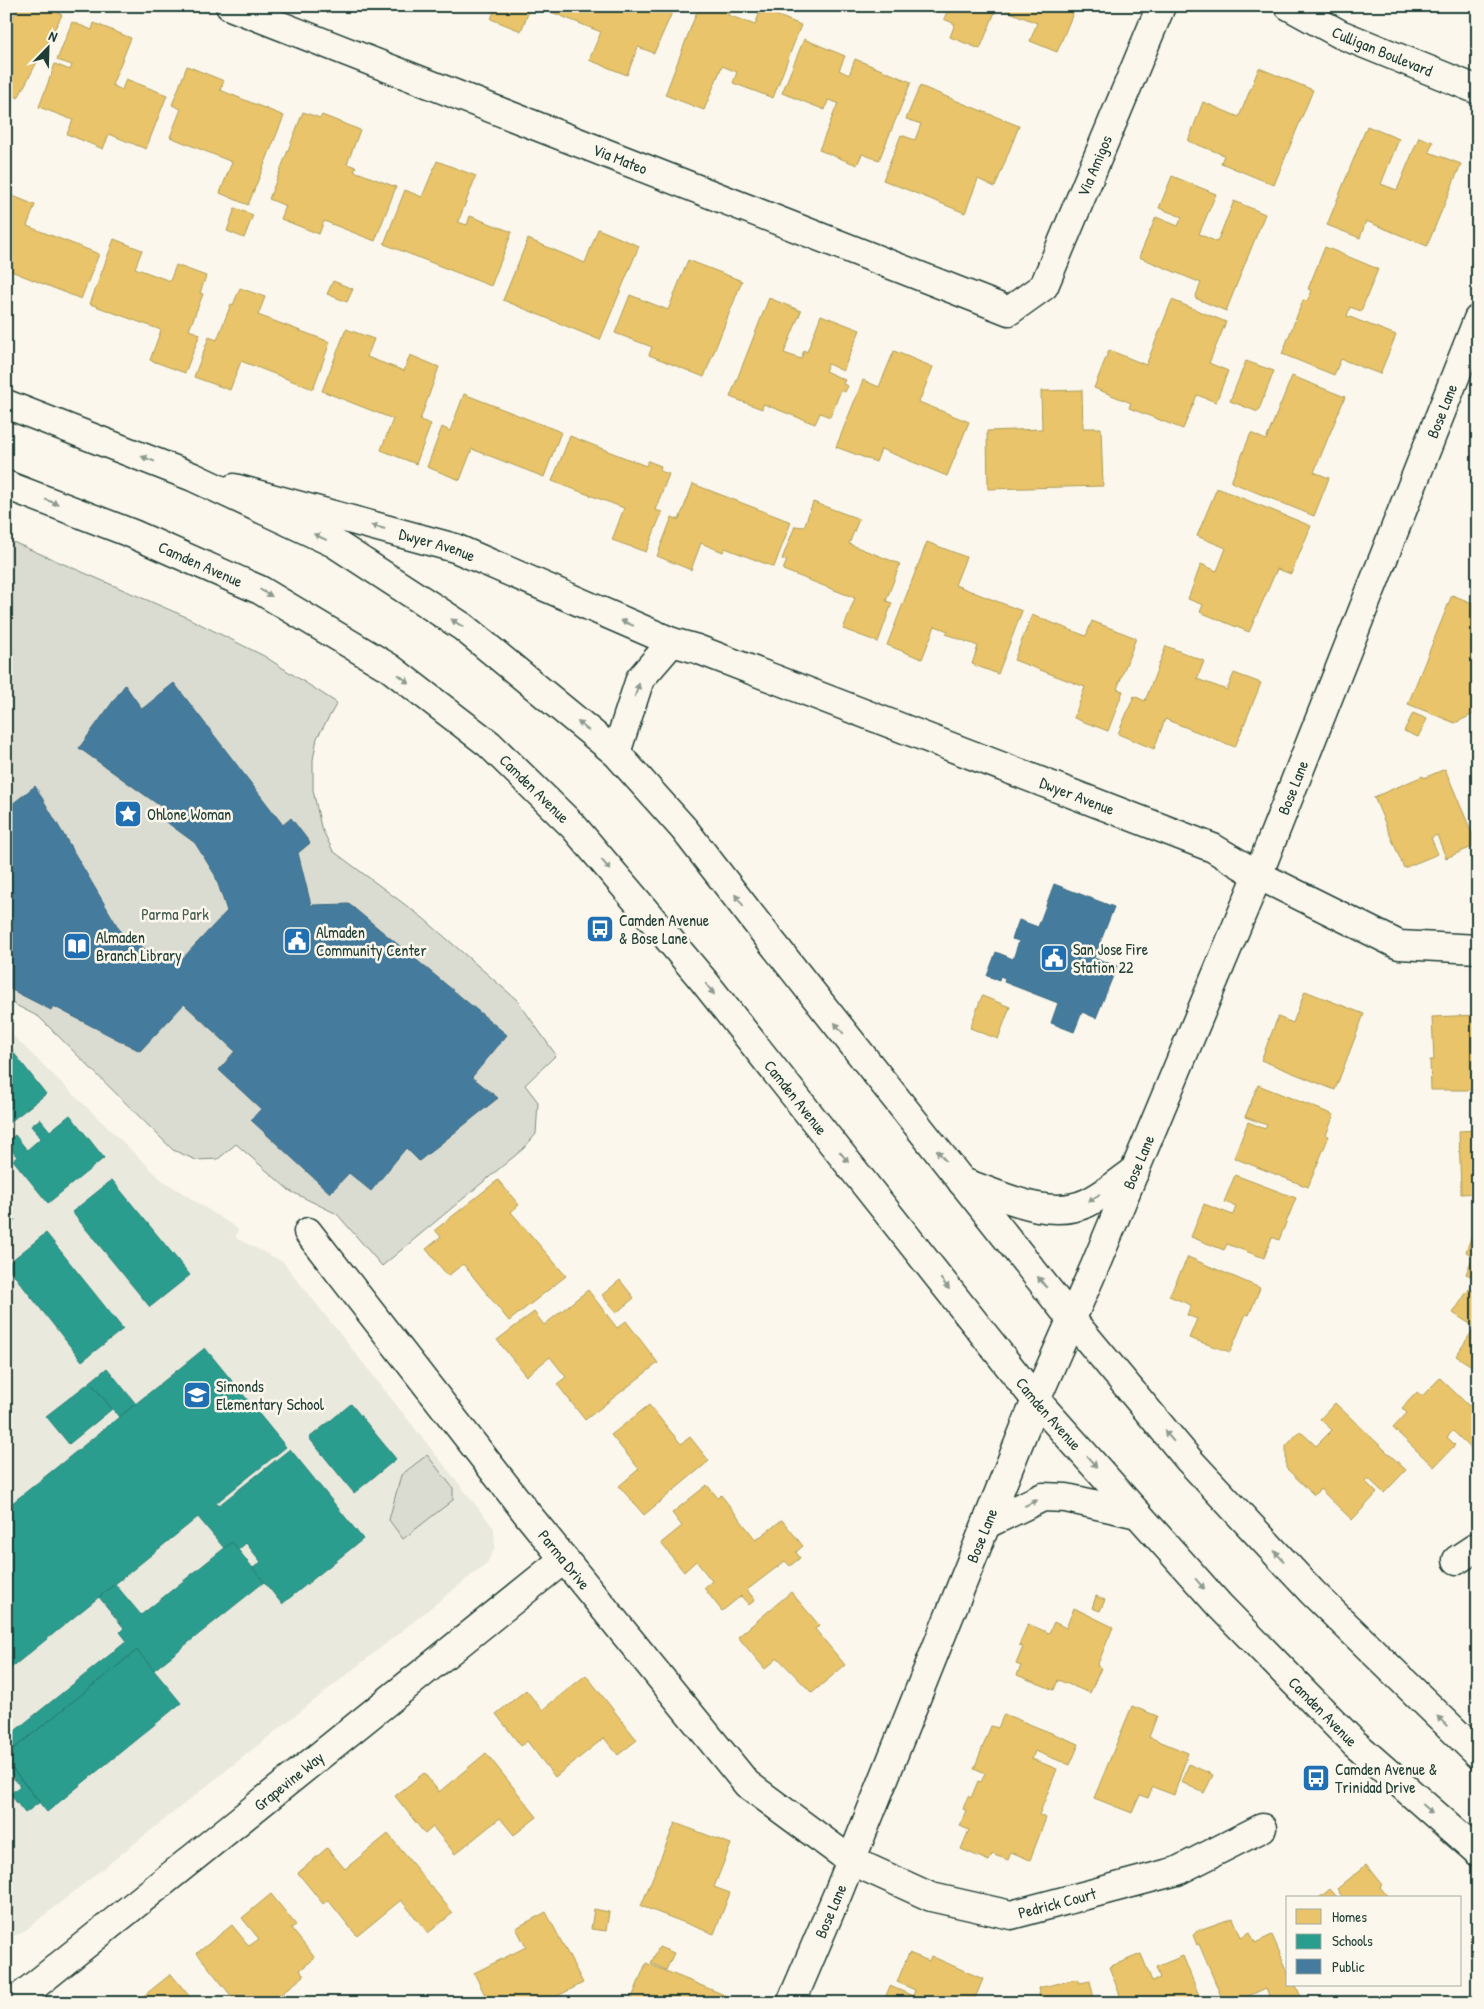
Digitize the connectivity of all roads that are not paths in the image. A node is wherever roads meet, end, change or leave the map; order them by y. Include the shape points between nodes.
1 (230, 6) edge
2 (1161, 6) edge
3 (1289, 6) edge
4 (1478, 90) edge
5 (1009, 311) joint
6 (1478, 318) edge
7 (6, 404) edge
8 (193, 477) junction
9 (6, 484) edge
10 (672, 642) junction
11 (616, 753) junction
12 (1258, 875) junction
13 (1478, 949) edge
14 (1135, 1171) junction
15 (962, 1182) junction
16 (308, 1232) dead end
17 (1072, 1320) junction
18 (1036, 1400) junction
19 (1138, 1514) junction
20 (987, 1524) junction
21 (564, 1559) junction
22 (1478, 1754) edge
23 (1262, 1828) dead end
24 (1478, 1852) edge
25 (850, 1860) junction
26 (13, 2003) edge
27 (791, 2003) edge

1 - 5 street, Via Mateo
2 - 5 street, Via Amigos via 1044,286
3 - 4 street, Culligan Boulevard via 1340,34
6 - 12 street, Bose Lane
8 -> 7 street
10 -> 8 street, Dwyer Avenue via 455,548
11 -> 8 street via 463,627 334,543
9 -> 18 street, Camden Avenue via 133,534 260,590 390,668 488,744 574,827 697,972
11 -> 10 street via 640,679
10 - 12 street, Dwyer Avenue via 743,666 1213,848
15 -> 11 street via 684,829
12 - 13 street, Dwyer Avenue via 1399,945
12 - 14 street, Bose Lane
14 -> 15 street via 1087,1202 1062,1210 1037,1207
14 - 17 street, Bose Lane
17 -> 15 street
16 - 21 street, Parma Drive
17 - 18 street, Bose Lane
22 -> 17 street via 1312,1592 1189,1460
18 -> 19 street, Camden Avenue
18 - 20 street, Bose Lane
20 -> 19 street via 1043,1497 1066,1498
19 -> 24 street, Camden Avenue via 1220,1606 1354,1743
20 - 25 street, Bose Lane
21 - 25 street, Parma Drive via 747,1784
21 - 26 street, Grapevine Way
23 - 25 street, Pedrick Court via 1177,1871 1011,1915 932,1897
25 - 27 street, Bose Lane

